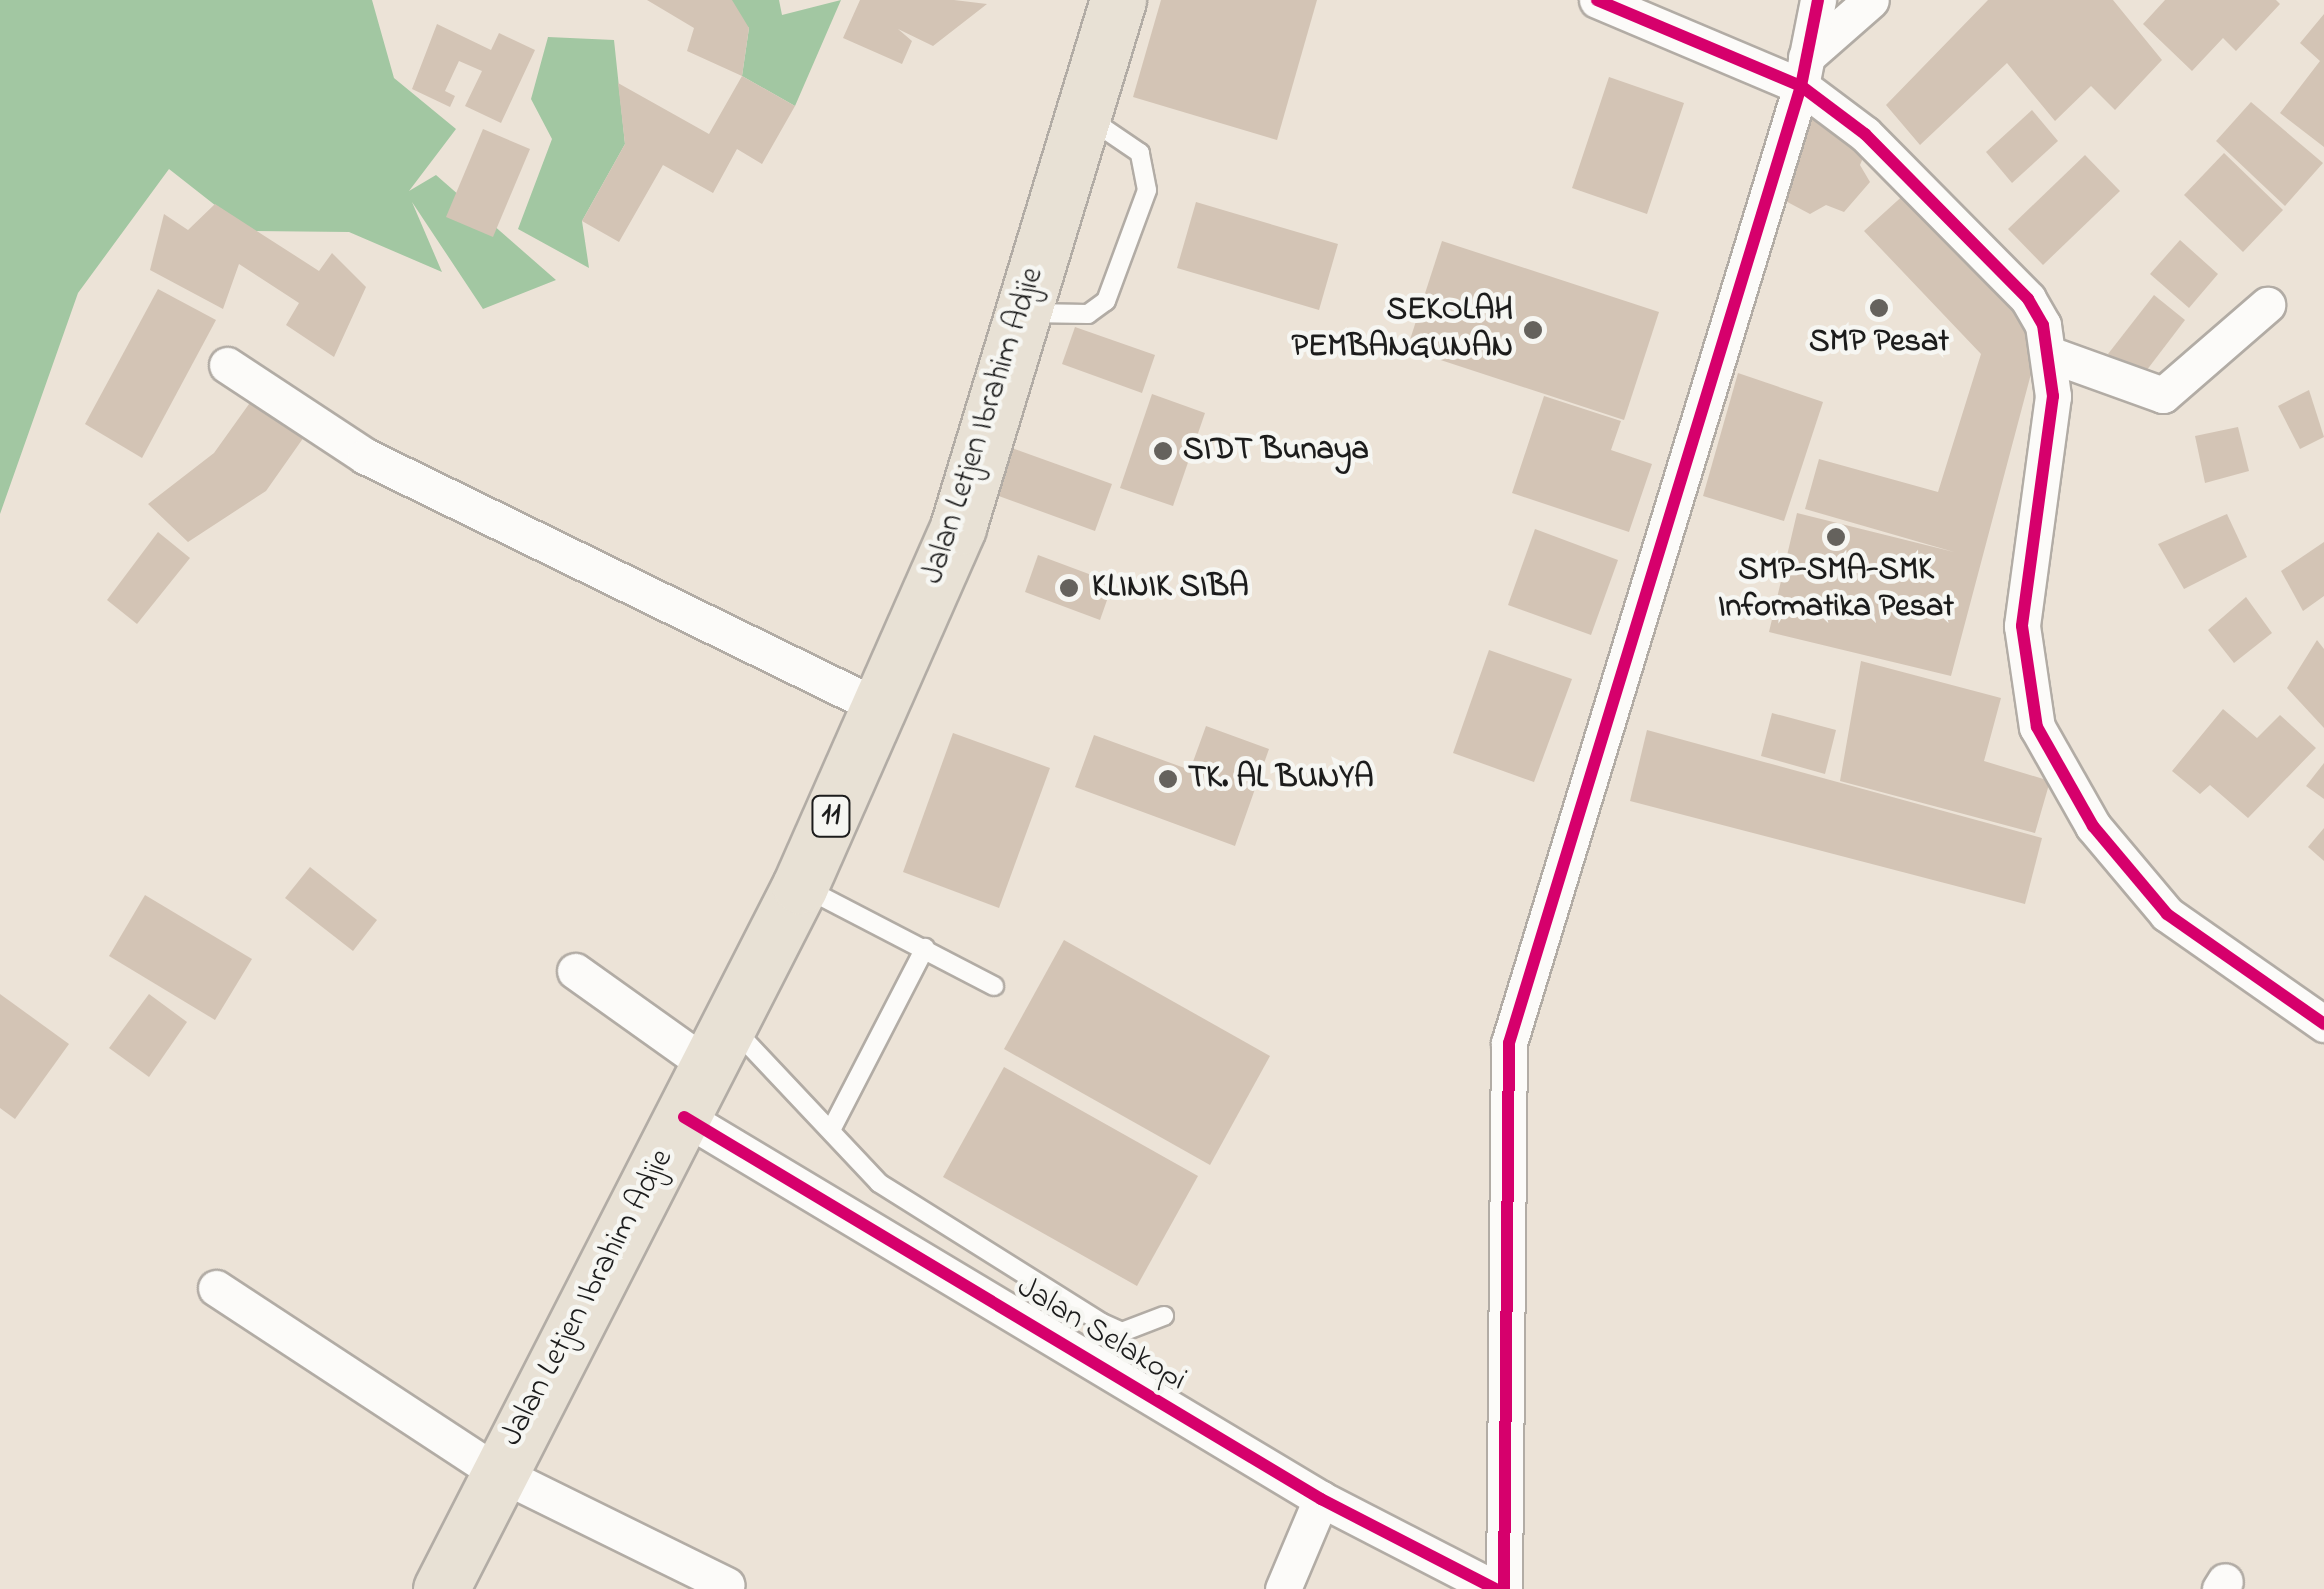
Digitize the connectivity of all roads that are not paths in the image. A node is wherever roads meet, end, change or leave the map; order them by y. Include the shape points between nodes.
1 (1118, 0) edge
2 (1597, 0) edge
3 (1818, 0) edge
4 (1871, 0) edge
5 (1804, 72) junction
6 (1084, 116) junction
7 (2267, 305) dead end
8 (1023, 313) junction
9 (2049, 354) junction
10 (228, 365) dead end
11 (879, 707) junction
12 (800, 886) junction
13 (925, 948) junction
14 (575, 971) dead end
15 (994, 986) dead end
16 (2324, 1024) edge
17 (718, 1044) junction
18 (684, 1117) junction
19 (831, 1130) junction
20 (216, 1288) dead end
21 (1164, 1316) dead end
22 (495, 1471) junction
23 (1321, 1499) junction
24 (727, 1585) dead end
25 (441, 1589) edge
26 (1283, 1589) edge
27 (1495, 1589) edge
28 (1504, 1589) edge

1 - 6 main road, Jalan Letjen Ibrahim Adjie / 11
2 - 5 street
3 - 5 street
4 - 5 street
5 - 9 street via 2028,298
5 - 28 street via 1509,1044
6 - 8 main road, Jalan Letjen Ibrahim Adjie / 11
6 - 8 lane via 1120,131 1140,153 1147,190 1106,301 1088,314
7 - 9 street via 2163,395
8 - 11 main road, Jalan Letjen Ibrahim Adjie / 11 via 958,527
9 - 16 street via 2053,396 2022,626 2038,727 2092,826 2167,914
10 - 11 street via 380,463
11 - 12 main road, Jalan Letjen Ibrahim Adjie / 11
12 - 13 lane
12 - 17 main road, Jalan Letjen Ibrahim Adjie / 11
13 - 15 lane
13 - 19 lane
14 - 17 street
17 - 18 main road, Jalan Letjen Ibrahim Adjie / 11
17 - 19 lane
18 - 22 main road, Jalan Letjen Ibrahim Adjie / 11
18 - 23 street, Jalan Selakopi
19 - 21 lane via 878,1183 1102,1323 1122,1332
20 - 22 street
22 - 24 street
22 - 25 main road, Jalan Letjen Ibrahim Adjie / 11
23 - 26 street
23 - 27 street, Jalan Selakopi

